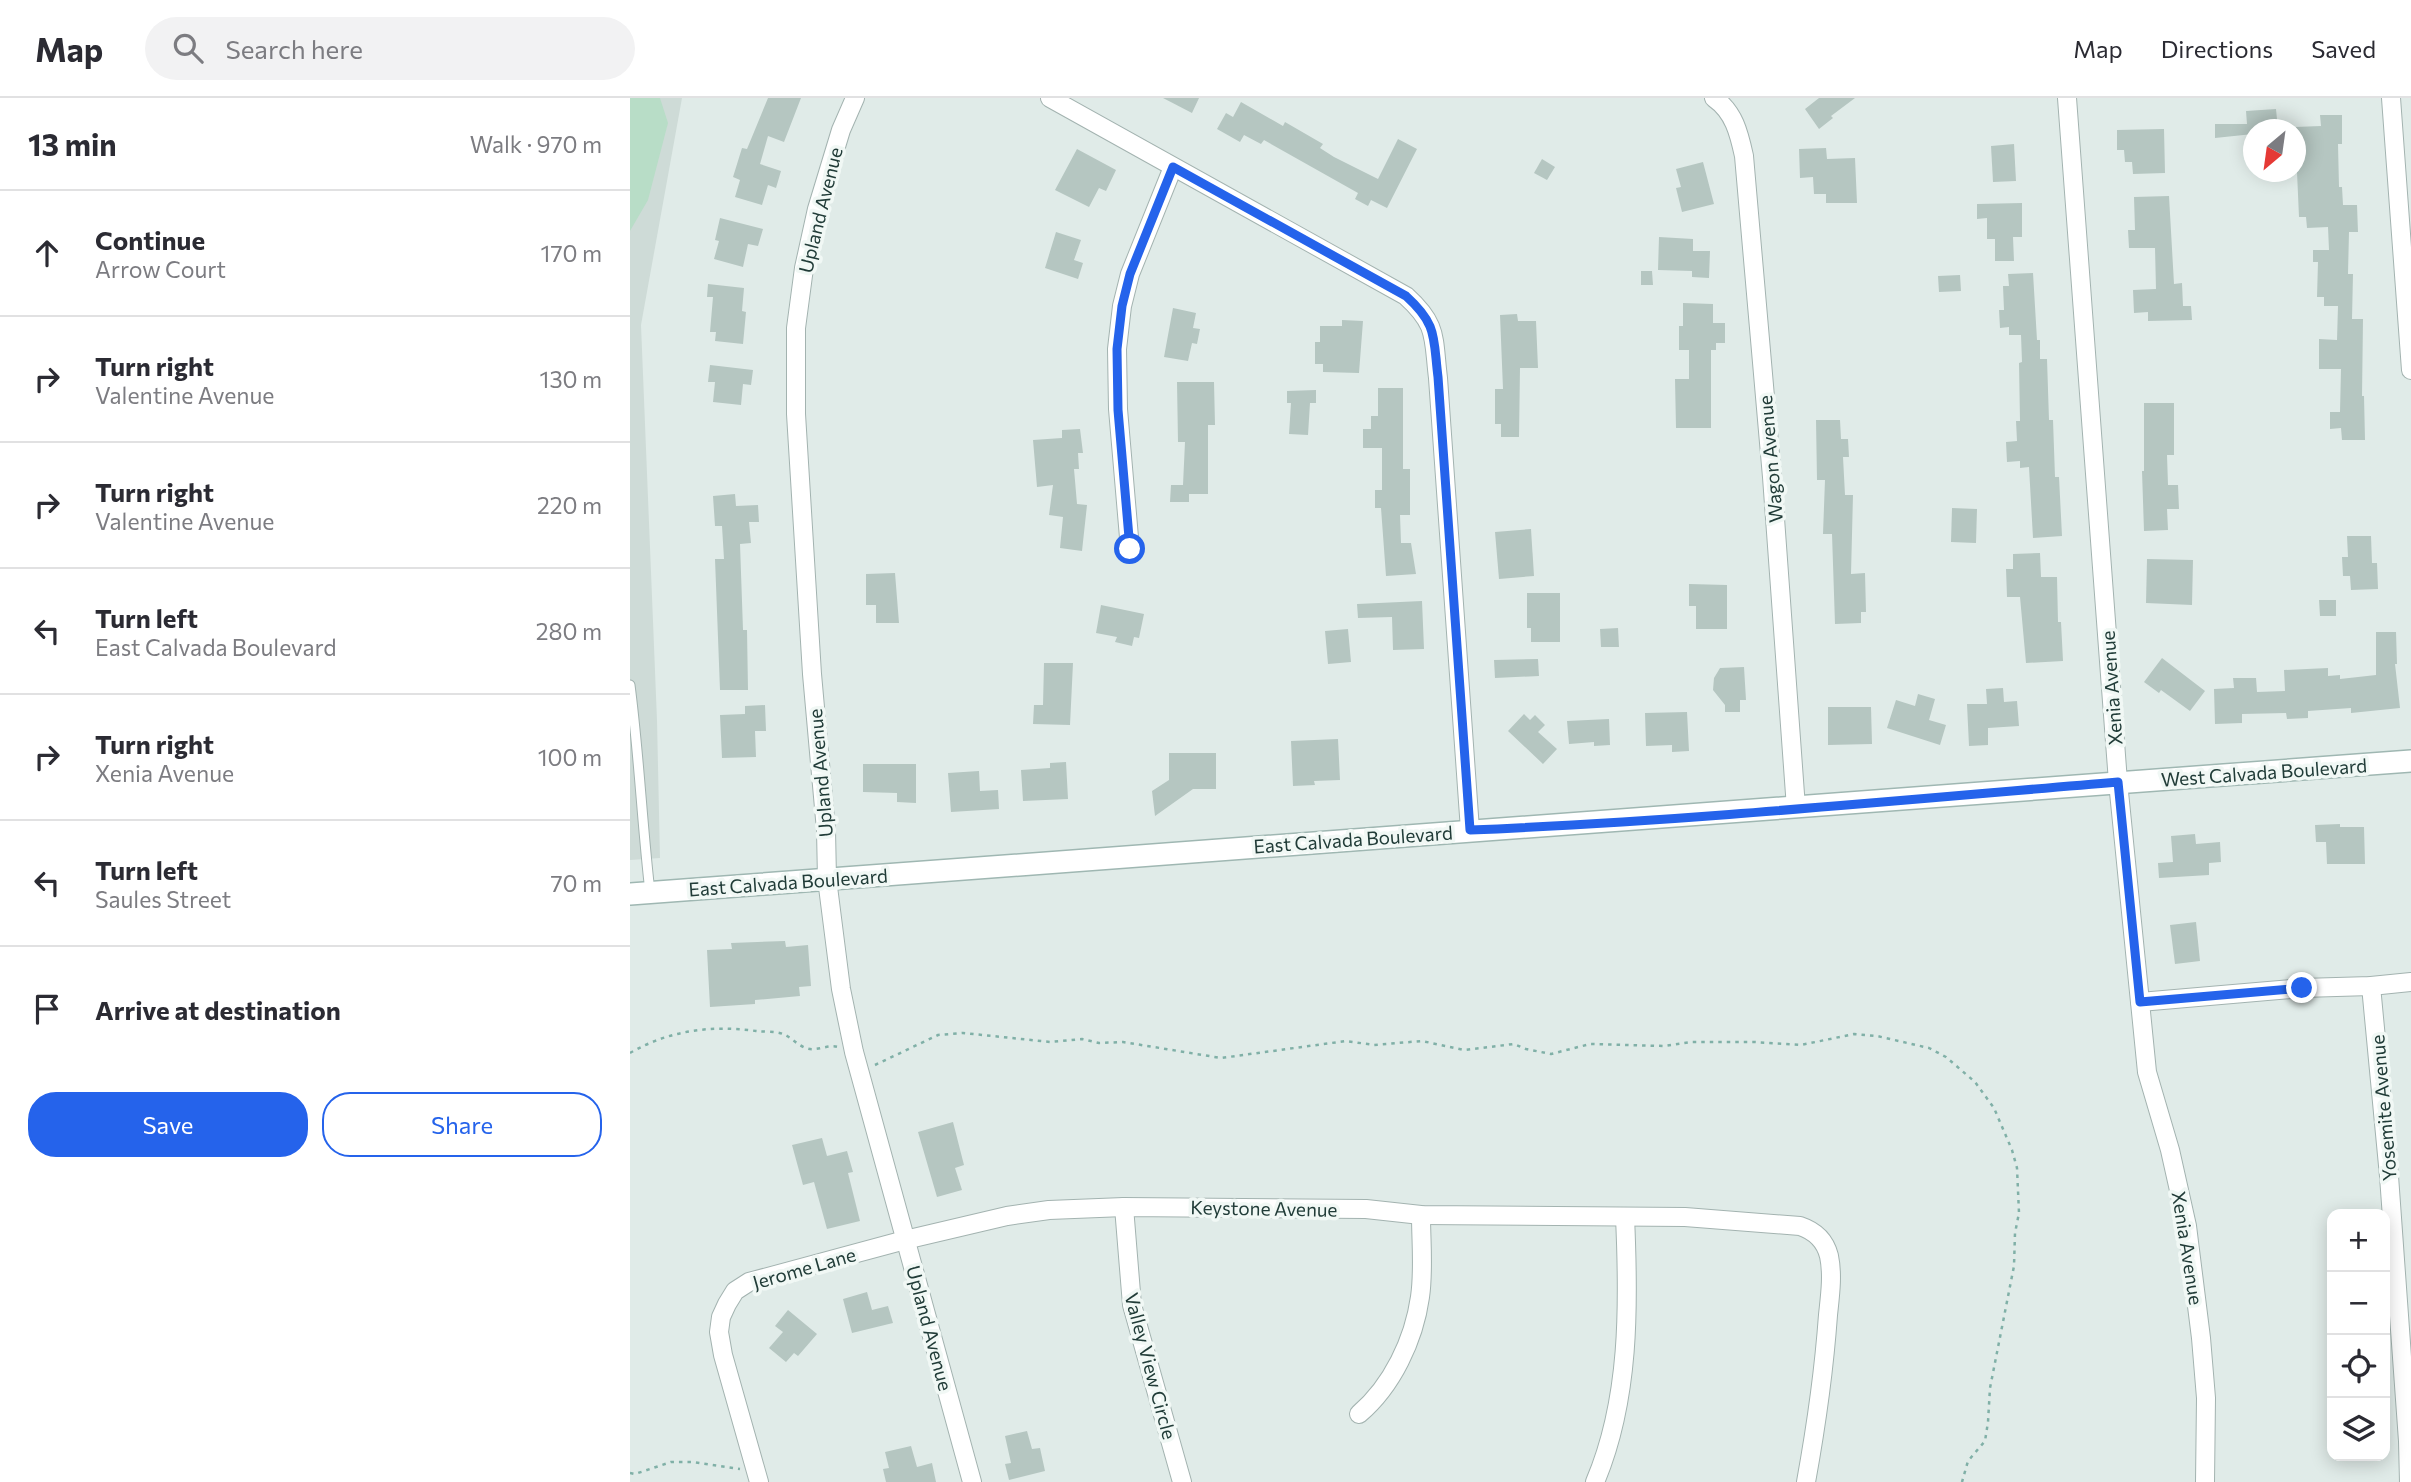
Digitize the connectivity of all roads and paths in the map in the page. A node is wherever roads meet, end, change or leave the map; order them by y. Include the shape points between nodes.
1 (856, 98) edge
2 (1051, 98) edge
3 (1714, 98) edge
4 (2067, 98) edge
5 (2391, 98) edge
6 (1173, 167) junction
7 (2411, 370) edge
8 (1130, 549) dead end
9 (630, 685) edge
10 (2411, 761) edge
11 (2118, 782) junction
12 (1796, 808) junction
13 (1470, 830) junction
14 (827, 879) junction
15 (640, 893) edge
16 (2411, 982) edge
17 (2371, 986) junction
18 (2140, 1002) junction
19 (854, 1052) junction
20 (630, 1053) edge
21 (860, 1072) junction
22 (1124, 1207) junction
23 (1421, 1215) junction
24 (1625, 1217) junction
25 (905, 1240) junction
26 (1359, 1414) dead end
27 (630, 1473) edge
28 (758, 1476) edge
29 (972, 1482) edge
30 (1182, 1482) edge
31 (1595, 1482) edge
32 (1807, 1482) edge
33 (1962, 1482) edge
34 (2205, 1482) edge
35 (2409, 1482) edge

1 - 14 street, Upland Avenue via 841,130 817,209 796,328 796,414
2 - 6 street
3 - 12 street, Wagon Avenue via 1730,113 1744,156
4 - 11 street, Xenia Avenue
5 - 7 street
6 - 8 street via 1130,274 1117,349
6 - 13 street via 1406,296 1432,328
9 - 15 lane via 641,811
10 - 11 main road, West Calvada Boulevard
11 - 12 main road, East Calvada Boulevard
11 - 18 street, Xenia Avenue
12 - 13 main road, East Calvada Boulevard
13 - 14 main road, East Calvada Boulevard
14 - 15 main road, East Calvada Boulevard
14 - 19 street, Upland Avenue
16 - 17 street
17 - 18 street
17 - 35 street, Yosemite Avenue
18 - 34 street, Xenia Avenue via 2147,1072 2187,1226 2202,1338
19 - 20 path via 834,1045 809,1050 785,1034 727,1027 687,1030
19 - 21 street, Upland Avenue
21 - 25 street, Upland Avenue
21 - 33 path via 938,1035 964,1033 1050,1042 1123,1042 1221,1058 1346,1041 1374,1045 1422,1041 1464,1050 1514,1044 1551,1054 1590,1044 1801,1045 1854,1034 1929,1048 1975,1082 1994,1108 2017,1168 2020,1213 2014,1266 1990,1388 1985,1441 1968,1461
22 - 23 street, Keystone Avenue via 1366,1209
22 - 25 street, Keystone Avenue via 1007,1216
22 - 30 street, Valley View Circle via 1132,1305
23 - 24 street, Keystone Avenue
23 - 26 street via 1420,1294 1414,1325 1384,1388
24 - 31 street via 1624,1355 1616,1416
24 - 32 street, Keystone Avenue via 1800,1226 1822,1240 1831,1277
25 - 28 street, Jerome Lane via 749,1282 735,1291 721,1317 719,1332
25 - 29 street, Upland Avenue
27 - 28 path via 671,1462 692,1462

